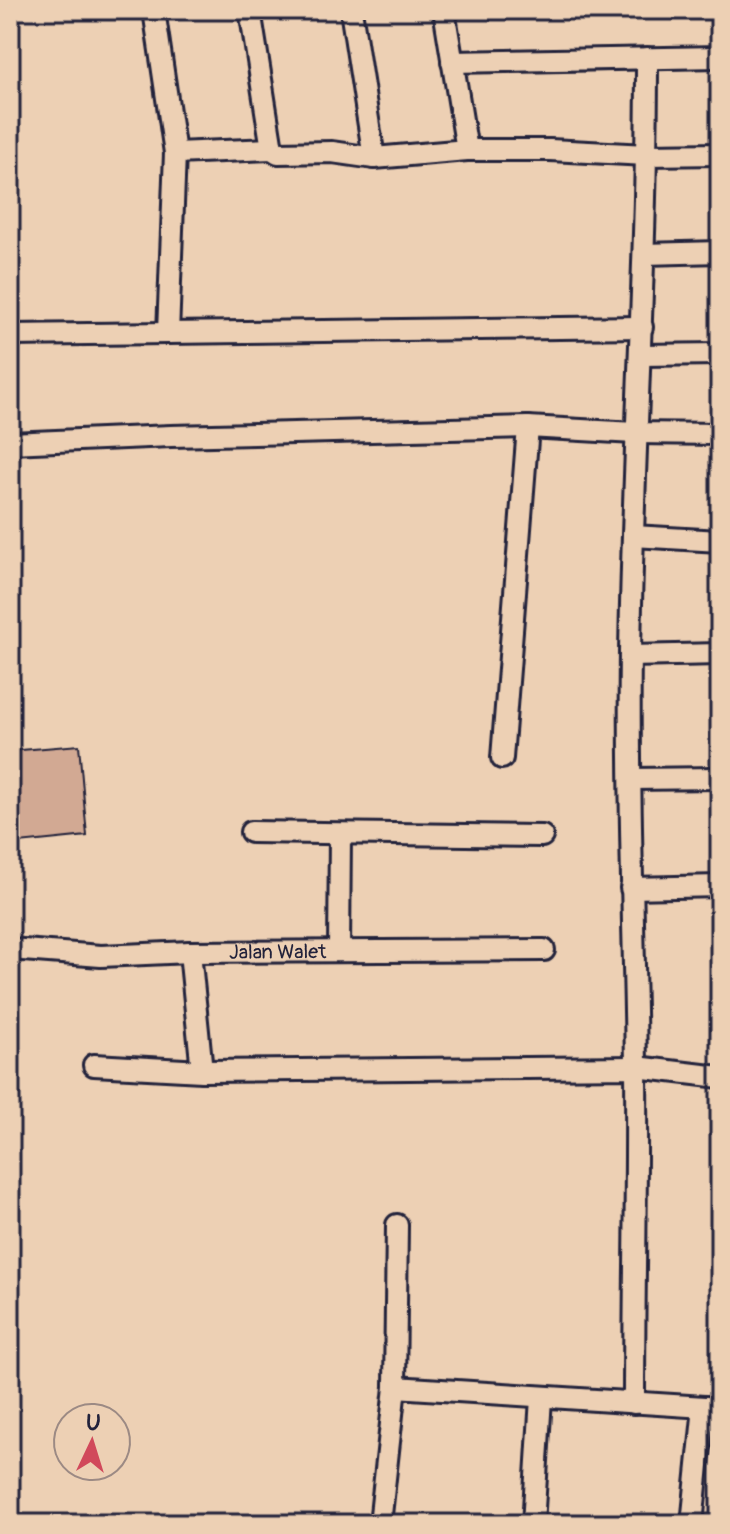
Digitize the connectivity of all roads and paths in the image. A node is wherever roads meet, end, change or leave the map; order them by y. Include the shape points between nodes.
1 (154, 10) edge
2 (250, 10) edge
3 (351, 10) edge
4 (444, 10) edge
5 (720, 57) edge
6 (647, 58) junction
7 (452, 62) junction
8 (272, 149) junction
9 (467, 150) junction
10 (175, 153) junction
11 (720, 154) edge
12 (647, 155) junction
13 (374, 158) junction
14 (720, 252) edge
15 (644, 254) junction
16 (642, 327) junction
17 (168, 333) junction
18 (10, 335) edge
19 (720, 354) edge
20 (640, 355) junction
21 (528, 427) junction
22 (635, 433) junction
23 (720, 434) edge
24 (10, 443) edge
25 (633, 536) junction
26 (720, 541) edge
27 (720, 654) edge
28 (630, 656) junction
29 (502, 758) dead end
30 (720, 778) edge
31 (631, 779) junction
32 (251, 832) dead end
33 (340, 834) junction
34 (542, 836) dead end
35 (720, 886) edge
36 (631, 888) junction
37 (10, 949) edge
38 (544, 950) dead end
39 (339, 951) junction
40 (190, 952) junction
41 (94, 1065) dead end
42 (636, 1067) junction
43 (202, 1071) junction
44 (720, 1077) edge
45 (397, 1225) dead end
46 (395, 1387) junction
47 (541, 1398) junction
48 (634, 1403) junction
49 (712, 1407) edge
50 (380, 1524) edge
51 (533, 1524) edge
52 (692, 1524) edge

1 - 10 street
2 - 8 street
3 - 13 street
4 - 7 street
5 - 6 street
6 - 7 street
6 - 12 street
7 - 9 street
8 - 10 street
8 - 13 street
9 - 12 street
9 - 13 street
10 - 17 street
11 - 12 street
12 - 15 street
14 - 15 street
15 - 16 street
16 - 17 street
16 - 20 street
17 - 18 street
19 - 20 street
20 - 22 street
21 - 22 street
21 - 24 street
21 - 29 street
22 - 23 street
22 - 25 street
25 - 26 street
25 - 28 street
27 - 28 street
28 - 31 street
30 - 31 street
31 - 36 street
32 - 33 street
33 - 34 street
33 - 39 street
35 - 36 street
36 - 42 street
37 - 40 street, Jalan Walet via 101,956
38 - 39 street, Jalan Walet
39 - 40 street, Jalan Walet
40 - 43 street
41 - 43 street
42 - 43 street
42 - 44 street
42 - 48 street
45 - 46 street
46 - 47 street
46 - 50 street
47 - 48 street
47 - 51 street
48 - 49 street
49 - 52 street

